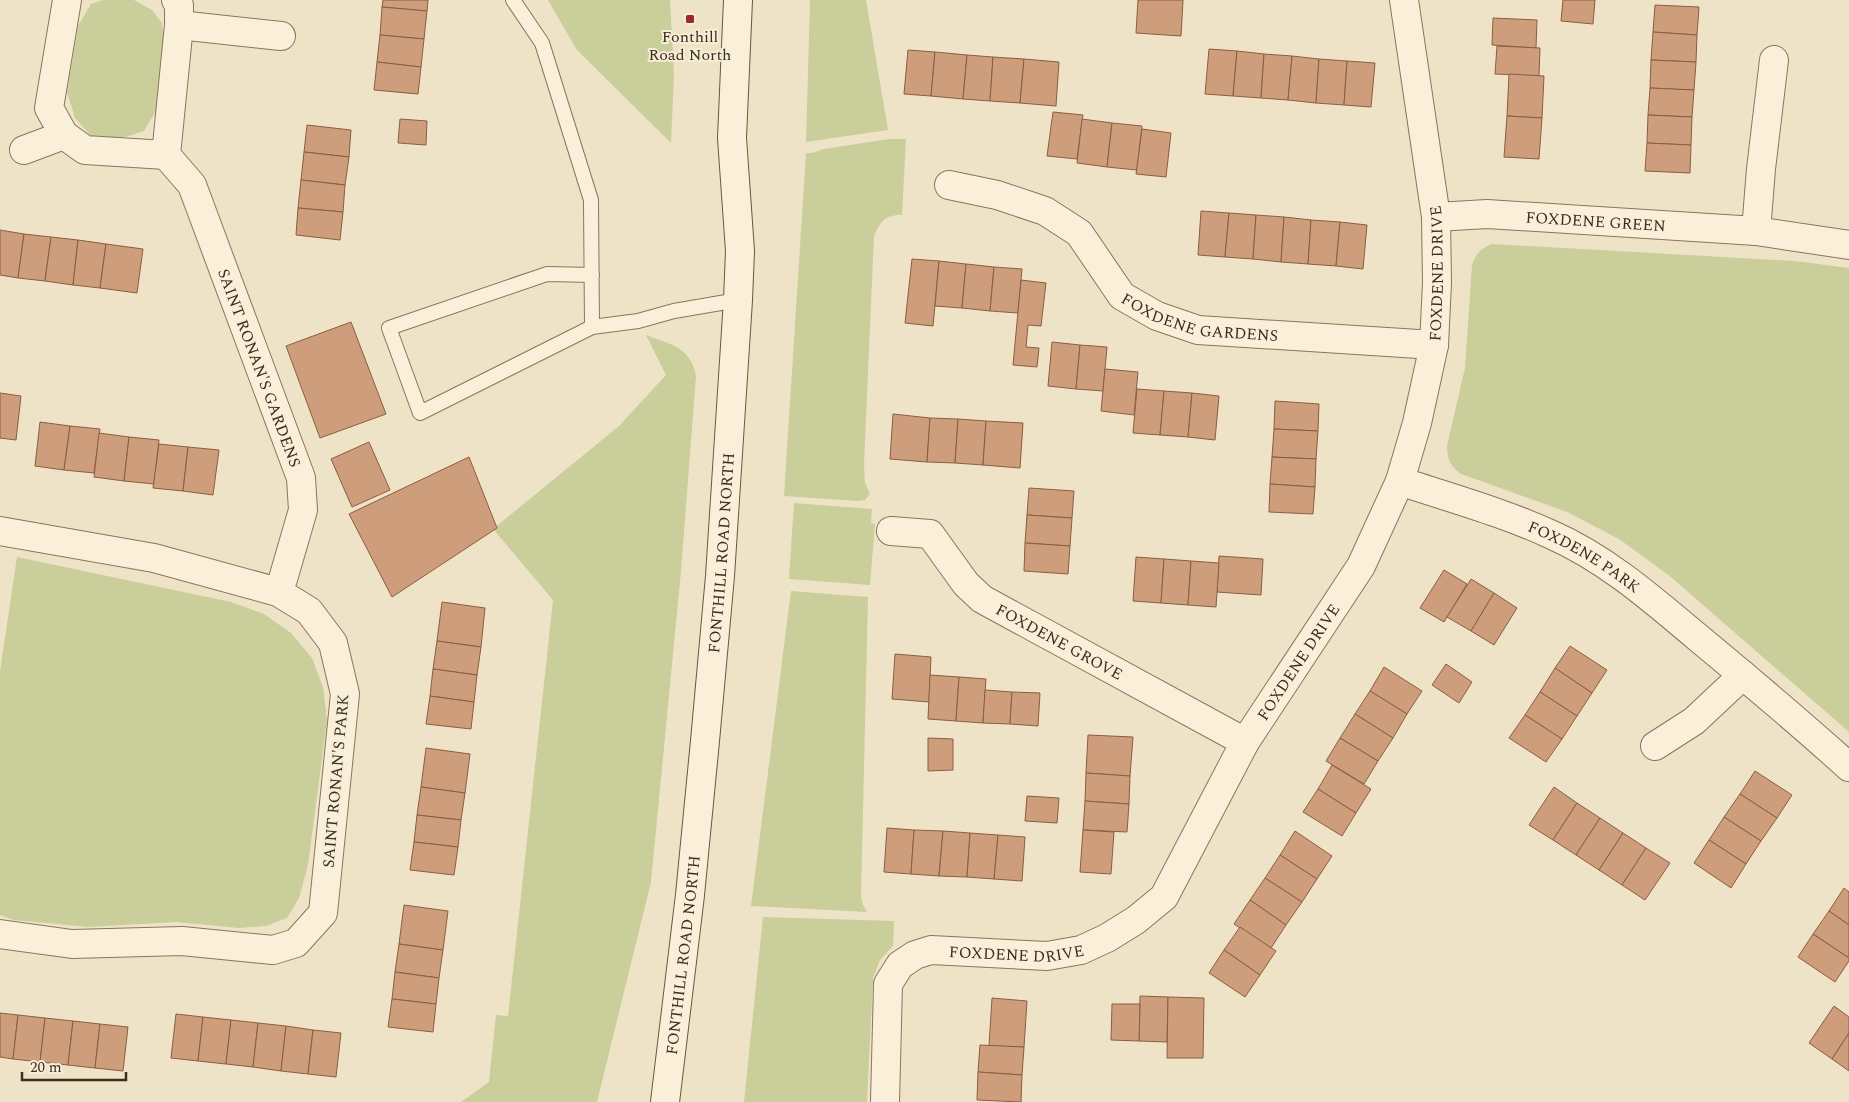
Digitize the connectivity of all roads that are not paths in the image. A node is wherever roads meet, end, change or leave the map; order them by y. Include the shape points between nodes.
1 (67, 0) edge
2 (513, 0) edge
3 (738, 0) edge
4 (1404, 0) edge
5 (178, 12) edge
6 (281, 36) dead end
7 (1774, 60) dead end
8 (64, 135) junction
9 (24, 150) dead end
10 (166, 155) junction
11 (948, 185) dead end
12 (1436, 217) junction
13 (1756, 231) junction
14 (1849, 245) edge
15 (592, 276) junction
16 (738, 300) junction
17 (592, 327) junction
18 (1434, 345) junction
19 (1400, 481) junction
20 (0, 531) edge
21 (891, 531) dead end
22 (278, 592) junction
23 (1743, 675) junction
24 (1245, 742) junction
25 (1656, 746) dead end
26 (1849, 766) edge
27 (0, 934) edge
28 (665, 1102) edge
29 (885, 1102) edge

1 - 8 street via 50,108
2 - 15 lane via 542,43 591,200
3 - 16 street, FONTHILL ROAD NORTH via 732,138 740,251
4 - 12 street, FOXDENE DRIVE
5 - 6 street
5 - 10 street
7 - 13 street
8 - 9 street
8 - 10 street via 85,150
10 - 22 street, SAINT RONAN'S GARDENS via 192,185 302,478 303,510
11 - 18 street, FOXDENE GARDENS via 997,195 1045,211 1079,233 1122,296 1157,316 1198,330
12 - 13 street, FOXDENE GREEN via 1487,214
12 - 18 street, FOXDENE DRIVE
13 - 14 street, FOXDENE GREEN
15 - 17 lane
15 - 17 lane via 547,274 389,328 420,413
16 - 17 lane
16 - 28 street, FONTHILL ROAD NORTH via 720,576 690,895
18 - 19 street, FOXDENE DRIVE via 1417,424
19 - 23 street, FOXDENE PARK via 1551,534 1592,557 1640,589
19 - 24 street, FOXDENE DRIVE via 1361,566
20 - 22 street, SAINT RONAN'S PARK via 154,558
21 - 24 street, FOXDENE GROVE via 930,534 966,584 982,599
22 - 27 street, SAINT RONAN'S PARK via 309,610 333,643 345,694 323,913 296,943 273,950 182,941 72,944
23 - 25 street via 1694,721
23 - 26 street, FOXDENE PARK
24 - 29 street, FOXDENE DRIVE via 1164,897 1136,920 1081,950 1046,956 932,950 915,955 900,966 888,984

